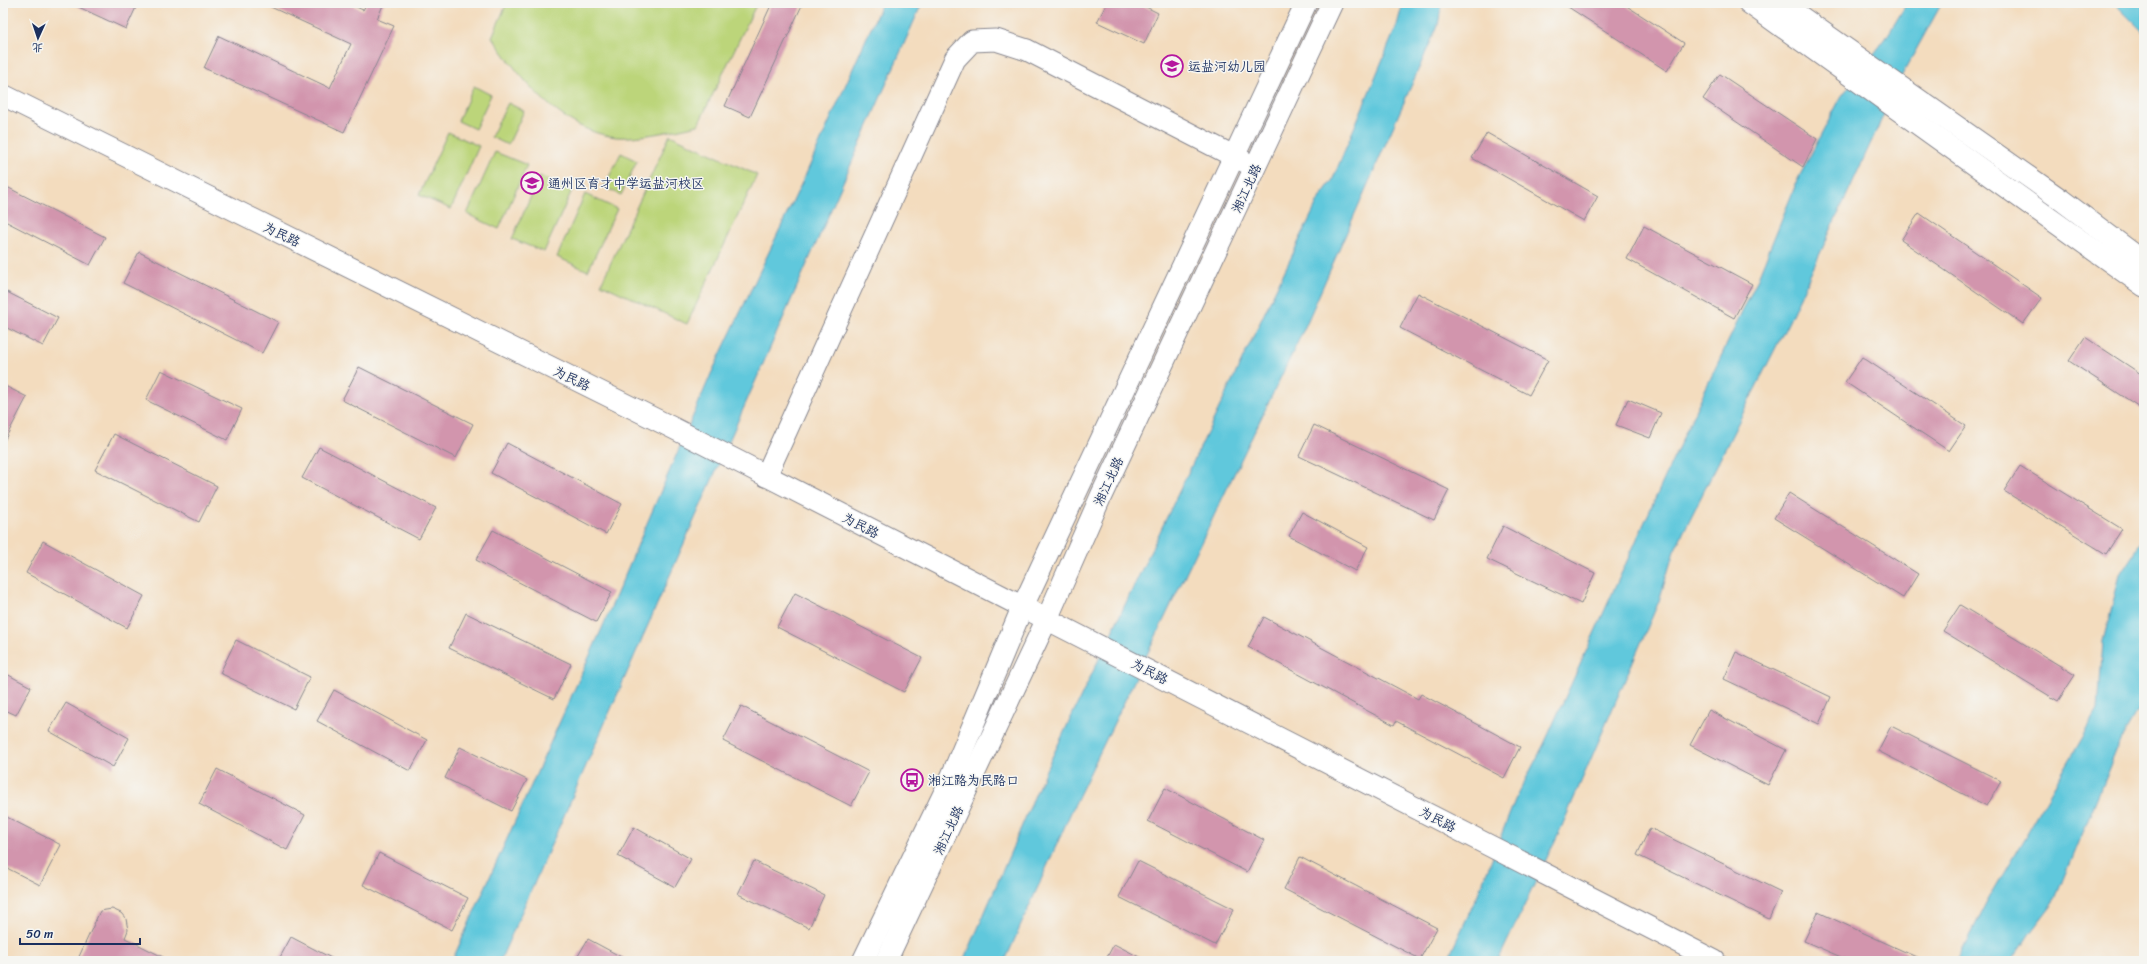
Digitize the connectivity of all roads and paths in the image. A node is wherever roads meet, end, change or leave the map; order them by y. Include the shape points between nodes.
1 (1306, 3) edge
2 (1332, 3) edge
3 (1749, 3) edge
4 (1781, 3) edge
5 (1842, 58) junction
6 (3, 95) edge
7 (1908, 104) junction
8 (1234, 157) junction
9 (1256, 168) junction
10 (2144, 262) edge
11 (2144, 286) edge
12 (766, 476) junction
13 (1022, 608) junction
14 (1047, 619) junction
15 (863, 961) edge
16 (886, 961) edge
17 (1715, 961) edge

1 - 8 street, 湘江北路
2 - 9 street, 湘江北路
3 - 5 street
4 - 5 street
5 - 7 street
6 - 12 street, 为民路
7 - 10 street via 2060,199
7 - 11 street
8 - 9 street
8 - 12 street via 1027,50 996,40 972,41 955,59
8 - 13 street, 湘江北路
9 - 14 street, 湘江北路 via 1101,496
12 - 13 street, 为民路
13 - 14 street, 为民路
13 - 15 street, 湘江北路 via 948,785
14 - 16 street, 湘江北路
14 - 17 street, 为民路

